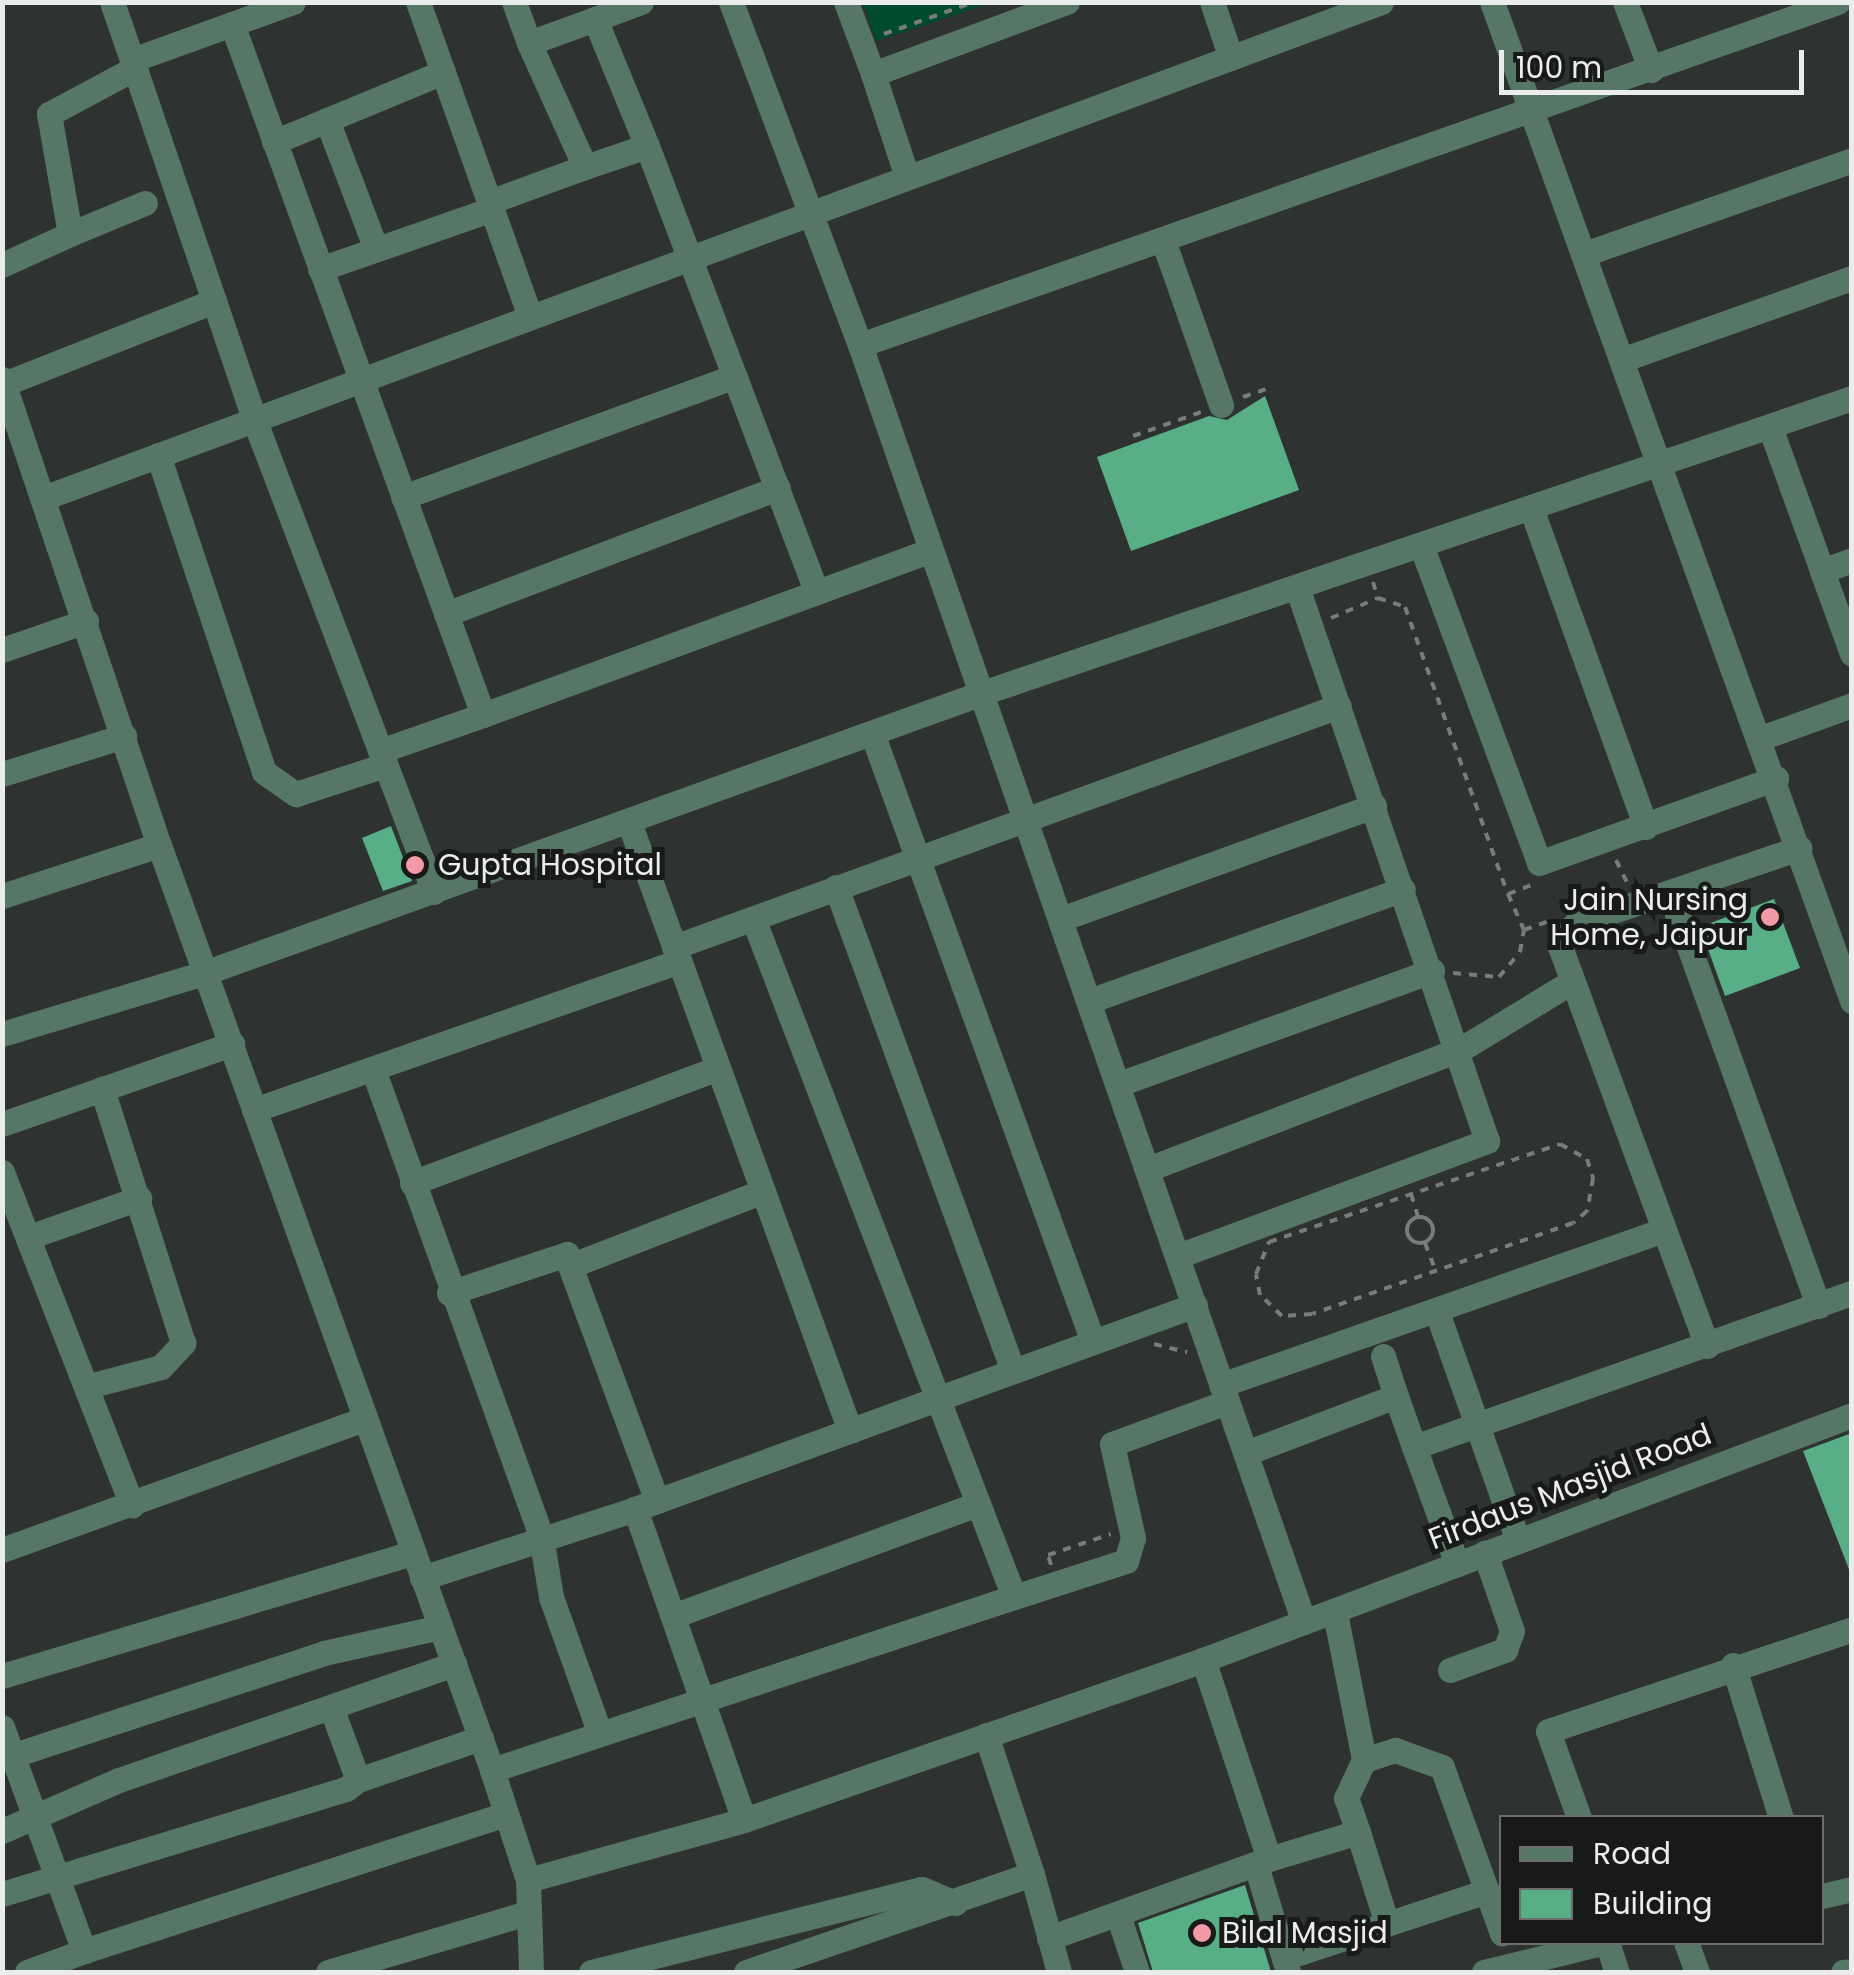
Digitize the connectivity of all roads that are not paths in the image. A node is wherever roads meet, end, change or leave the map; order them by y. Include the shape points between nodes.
1 (112, 2) edge
2 (293, 2) edge
3 (418, 2) edge
4 (514, 2) edge
5 (640, 2) edge
6 (730, 2) edge
7 (846, 2) edge
8 (1068, 2) edge
9 (1212, 2) edge
10 (1381, 2) edge
11 (1492, 2) edge
12 (1625, 2) edge
13 (1838, 2) edge
14 (1334, 10) edge
15 (595, 19) junction
16 (232, 24) junction
17 (529, 43) junction
18 (1231, 58) junction
19 (133, 64) junction
20 (1651, 70) junction
21 (443, 72) junction
22 (873, 74) junction
23 (1533, 112) junction
24 (326, 120) junction
25 (274, 142) junction
26 (647, 146) junction
27 (1852, 160) edge
28 (585, 167) junction
29 (907, 177) junction
30 (144, 203) dead end
31 (491, 206) junction
32 (810, 212) junction
33 (70, 234) junction
34 (1163, 240) junction
35 (376, 249) junction
36 (1587, 253) junction
37 (688, 258) junction
38 (2, 265) edge
39 (320, 269) junction
40 (1852, 278) edge
41 (214, 301) junction
42 (530, 316) junction
43 (860, 345) junction
44 (1627, 358) junction
45 (735, 376) junction
46 (360, 380) junction
47 (3, 382) edge
48 (1852, 398) edge
49 (1221, 405) dead end
50 (254, 419) junction
51 (1770, 427) junction
52 (158, 455) junction
53 (1664, 465) junction
54 (778, 488) junction
55 (46, 497) junction
56 (403, 497) junction
57 (1531, 508) junction
58 (1421, 545) junction
59 (926, 552) junction
60 (1852, 560) edge
61 (1822, 571) junction
62 (1297, 587) junction
63 (816, 592) junction
64 (446, 614) junction
65 (86, 621) junction
66 (2, 650) edge
67 (1852, 654) edge
68 (982, 693) junction
69 (1339, 706) junction
70 (1852, 706) edge
71 (484, 714) junction
72 (872, 734) junction
73 (124, 736) junction
74 (1761, 738) junction
75 (383, 758) junction
76 (2, 774) edge
77 (1776, 778) junction
78 (1374, 806) junction
79 (1026, 820) junction
80 (628, 822) junction
81 (1646, 826) junction
82 (159, 844) junction
83 (1800, 848) junction
84 (917, 857) junction
85 (836, 888) junction
86 (1403, 889) junction
87 (434, 892) junction
88 (1670, 894) junction
89 (2, 896) edge
90 (753, 918) junction
91 (1061, 919) junction
92 (677, 954) junction
93 (1440, 970) junction
94 (207, 972) junction
95 (1571, 982) junction
96 (1090, 1001) junction
97 (1852, 1001) edge
98 (2, 1034) edge
99 (232, 1044) junction
100 (1461, 1049) junction
101 (718, 1068) junction
102 (374, 1072) junction
103 (1119, 1084) junction
104 (102, 1089) junction
105 (254, 1110) junction
106 (2, 1124) edge
107 (1148, 1169) junction
108 (412, 1183) junction
109 (6, 1189) edge
110 (762, 1191) junction
111 (139, 1198) junction
112 (1664, 1230) junction
113 (29, 1237) junction
114 (1178, 1256) junction
115 (570, 1266) junction
116 (449, 1292) junction
117 (1852, 1293) edge
118 (1195, 1305) junction
119 (1818, 1306) junction
120 (1437, 1312) junction
121 (1093, 1342) junction
122 (1707, 1346) junction
123 (1383, 1356) dead end
124 (1013, 1371) junction
125 (90, 1386) junction
126 (1224, 1393) junction
127 (1396, 1396) junction
128 (933, 1400) junction
129 (1852, 1416) edge
130 (364, 1419) junction
131 (1474, 1426) junction
132 (850, 1431) junction
133 (1414, 1447) junction
134 (1246, 1454) junction
135 (978, 1504) junction
136 (646, 1505) junction
137 (132, 1506) junction
138 (541, 1537) junction
139 (1518, 1541) junction
140 (2, 1550) edge
141 (412, 1553) junction
142 (1485, 1554) junction
143 (1457, 1564) junction
144 (422, 1578) junction
145 (1014, 1597) junction
146 (672, 1616) junction
147 (1317, 1618) junction
148 (440, 1626) junction
149 (1852, 1629) edge
150 (1203, 1660) junction
151 (454, 1664) junction
152 (1733, 1665) junction
153 (1450, 1670) dead end
154 (2, 1676) edge
155 (702, 1701) junction
156 (332, 1710) junction
157 (2, 1726) edge
158 (600, 1734) junction
159 (986, 1736) junction
160 (481, 1738) junction
161 (8, 1756) edge
162 (1364, 1760) junction
163 (492, 1770) junction
164 (358, 1780) junction
165 (504, 1814) junction
166 (1578, 1815) edge
167 (1780, 1815) edge
168 (36, 1819) junction
169 (744, 1820) junction
170 (2, 1831) edge
171 (1358, 1832) junction
172 (1263, 1862) junction
173 (1032, 1874) junction
174 (56, 1880) junction
175 (528, 1880) junction
176 (1852, 1889) edge
177 (1487, 1891) junction
178 (2, 1894) edge
179 (1824, 1896) edge
180 (955, 1903) junction
181 (524, 1914) junction
182 (1118, 1916) junction
183 (1387, 1924) junction
184 (1499, 1925) edge
185 (1049, 1938) junction
186 (1590, 1945) edge
187 (1608, 1945) edge
188 (1687, 1945) edge
189 (94, 1958) edge
190 (1512, 1959) edge
191 (1286, 1966) edge
192 (1852, 1970) edge
193 (27, 1972) edge
194 (328, 1972) edge
195 (531, 1972) edge
196 (590, 1972) edge
197 (746, 1972) edge
198 (1059, 1972) edge
199 (1138, 1972) edge
200 (1484, 1972) edge
201 (1617, 1972) edge
202 (1697, 1972) edge
203 (1843, 1972) edge

1 - 19 street
2 - 16 street
3 - 21 street
4 - 17 street
5 - 15 street
6 - 32 street
7 - 22 street
8 - 22 street
9 - 18 street
10 - 14 street
11 - 23 street
12 - 20 street
13 - 20 street
14 - 18 street
15 - 17 street
15 - 26 street
16 - 19 street
16 - 25 street
17 - 28 street
18 - 29 street
19 - 33 street via 49,114
19 - 41 street
20 - 23 street
21 - 24 street
21 - 31 street
22 - 29 street
23 - 34 street
23 - 36 street
24 - 25 street
24 - 35 street
25 - 39 street
26 - 28 street
26 - 37 street
27 - 36 street
28 - 31 street
29 - 32 street
30 - 33 street
31 - 35 street
31 - 42 street
32 - 37 street
32 - 43 street
33 - 38 street
34 - 43 street
34 - 49 street
35 - 39 street
36 - 44 street
37 - 42 street
37 - 45 street
39 - 46 street
40 - 44 street
41 - 47 street
41 - 50 street
42 - 46 street
43 - 59 street
44 - 53 street
45 - 54 street
45 - 56 street
46 - 50 street
46 - 56 street
47 - 55 street
48 - 51 street
50 - 52 street
50 - 75 street
51 - 53 street
51 - 61 street
52 - 55 street
52 - 75 street via 264,772 296,794
53 - 57 street
53 - 74 street
54 - 63 street
54 - 64 street
55 - 65 street
56 - 64 street
57 - 58 street
57 - 81 street
58 - 62 street
58 - 81 street via 1533,859 1552,862
59 - 63 street
59 - 68 street
60 - 61 street
61 - 67 street
62 - 68 street
62 - 69 street
63 - 71 street
64 - 71 street
65 - 66 street
65 - 73 street
68 - 72 street
68 - 79 street
69 - 78 street
69 - 79 street
70 - 74 street
71 - 75 street
72 - 80 street
72 - 84 street
73 - 76 street
73 - 82 street
74 - 77 street
75 - 87 street
77 - 81 street
77 - 83 street
78 - 86 street
78 - 91 street
79 - 84 street
79 - 91 street
80 - 87 street
80 - 92 street
82 - 89 street
82 - 94 street
83 - 88 street
83 - 97 street
84 - 85 street
84 - 121 street
85 - 90 street
85 - 124 street
86 - 93 street
86 - 96 street
87 - 94 street
88 - 95 street via 1565,930
88 - 119 street
90 - 92 street
90 - 128 street
91 - 96 street
92 - 101 street
92 - 102 street
93 - 100 street
93 - 103 street
94 - 98 street
94 - 99 street
95 - 100 street
95 - 112 street
96 - 103 street
99 - 104 street
99 - 105 street
100 - 107 street
100 - 114 street via 1486,1141
101 - 108 street
101 - 110 street
102 - 105 street
102 - 108 street
103 - 107 street
104 - 106 street
104 - 111 street
105 - 130 street
107 - 114 street
108 - 116 street
109 - 113 street
110 - 115 street
110 - 132 street
111 - 113 street
111 - 125 street via 184,1343 161,1367
112 - 120 street
112 - 122 street
113 - 125 street
114 - 118 street
115 - 116 street via 567,1254
115 - 136 street
116 - 138 street
117 - 119 street
118 - 121 street
118 - 126 street
119 - 122 street
120 - 126 street
120 - 131 street
121 - 124 street
122 - 131 street
123 - 127 street
124 - 128 street
125 - 137 street
126 - 134 street
126 - 145 street via 1112,1444 1133,1538 1126,1561
127 - 133 street
127 - 134 street
128 - 132 street
128 - 135 street
129 - 139 street
129 - 147 street, Firdaus Masjid Road
130 - 137 street
130 - 141 street
131 - 133 street
131 - 139 street
132 - 136 street
133 - 143 street
134 - 147 street
135 - 145 street
135 - 146 street
136 - 138 street
136 - 146 street
137 - 140 street
138 - 144 street
138 - 158 street via 551,1598
139 - 142 street
141 - 144 street
141 - 154 street
142 - 143 street
142 - 153 street via 1512,1631 1505,1650
143 - 147 street
144 - 148 street
145 - 155 street
146 - 155 street
147 - 150 street
147 - 162 street
148 - 151 street
148 - 161 street via 324,1653
149 - 152 street
150 - 159 street
150 - 172 street
151 - 156 street
151 - 160 street
152 - 166 street via 1548,1731
152 - 167 street
155 - 158 street
155 - 169 street
156 - 164 street
156 - 168 street via 119,1780
157 - 161 street
158 - 163 street
159 - 169 street
159 - 173 street
160 - 163 street
160 - 164 street
161 - 168 street
162 - 171 street via 1346,1798
162 - 177 street via 1396,1750 1442,1766
163 - 165 street
164 - 174 street
165 - 175 street
165 - 189 street
168 - 170 street
168 - 174 street
169 - 175 street
171 - 172 street
171 - 183 street
172 - 182 street
172 - 191 street
173 - 180 street
173 - 185 street
174 - 178 street
174 - 189 street
175 - 181 street
176 - 179 street
177 - 183 street
177 - 184 street
180 - 196 street via 922,1888
180 - 197 street
181 - 194 street
181 - 195 street
182 - 185 street
182 - 199 street
183 - 191 street
185 - 198 street
186 - 190 street
187 - 201 street
188 - 202 street
189 - 193 street
190 - 200 street
192 - 203 street

